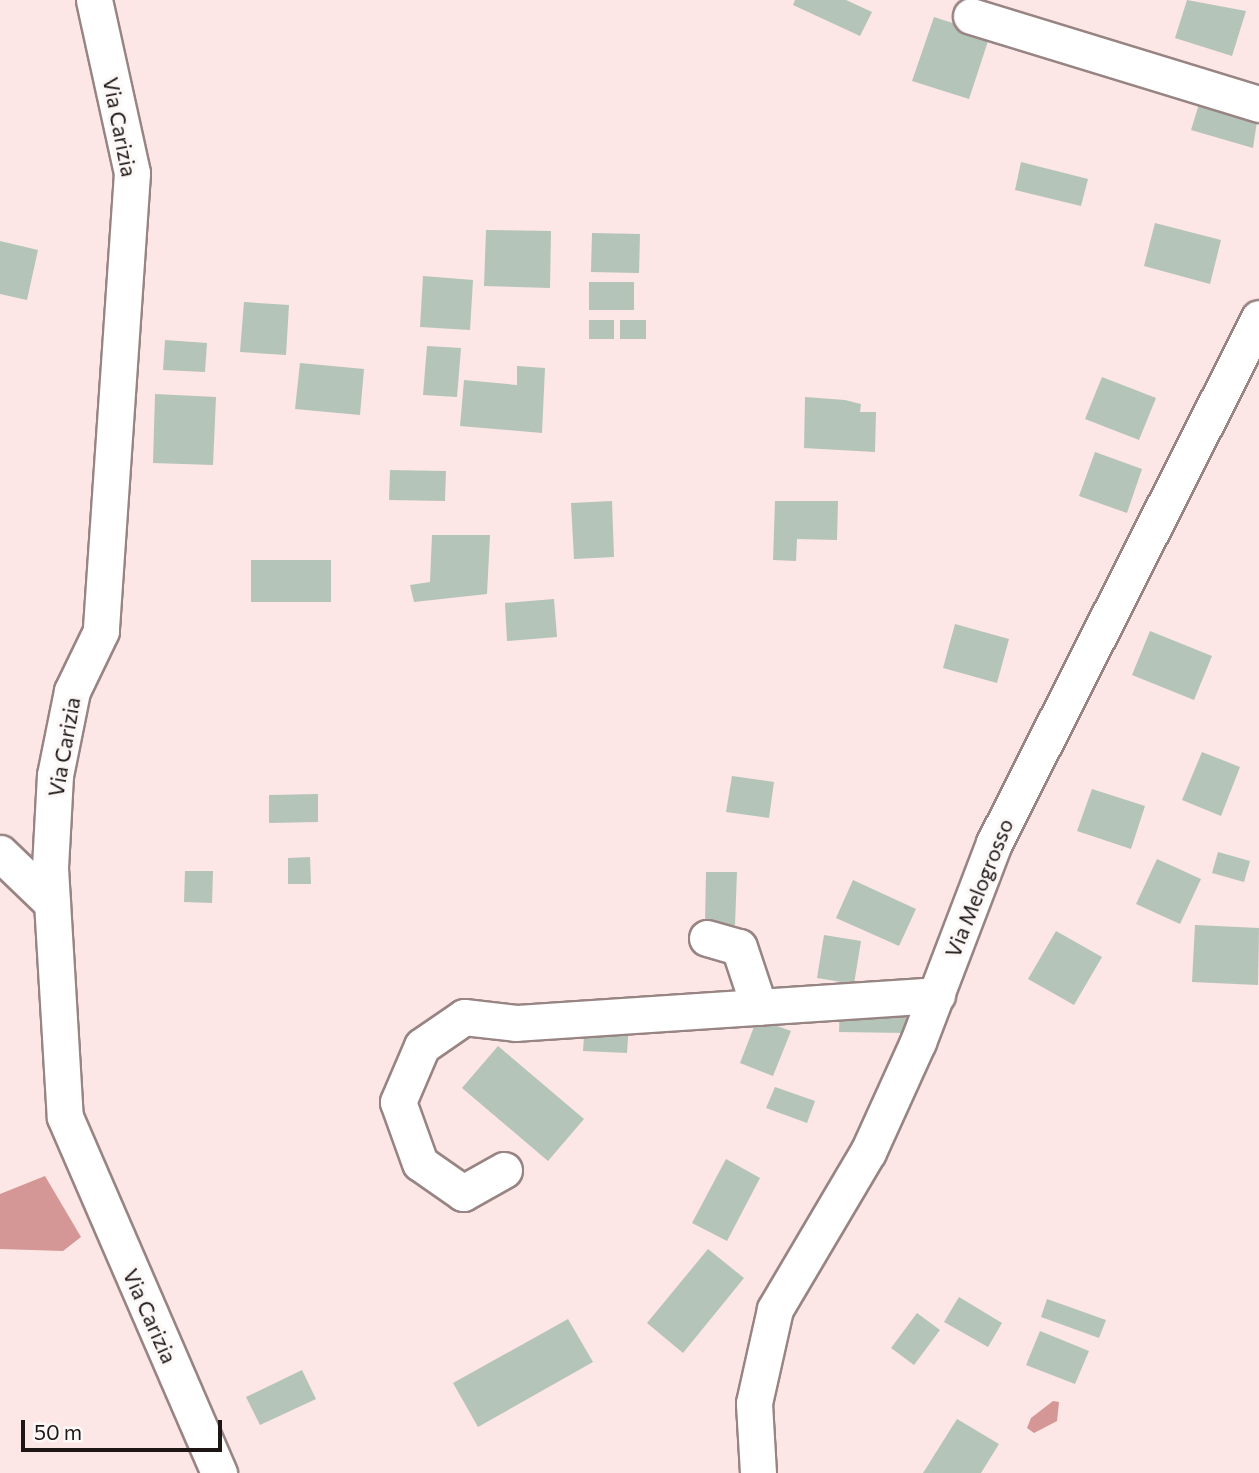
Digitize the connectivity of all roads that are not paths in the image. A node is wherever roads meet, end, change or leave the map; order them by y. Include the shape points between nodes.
1 (94, 0) edge
2 (971, 16) dead end
3 (1259, 104) edge
4 (1259, 318) edge
5 (0, 853) edge
6 (52, 903) junction
7 (707, 938) dead end
8 (937, 995) junction
9 (759, 1007) junction
10 (504, 1170) dead end
11 (219, 1473) edge
12 (758, 1473) edge

1 - 6 street, Via Carizia via 132,173 101,631 72,691 55,775
2 - 3 street
4 - 8 street, Via Melogrosso via 994,843
5 - 6 street
6 - 11 street, Via Carizia via 65,1117
7 - 9 street via 739,947
8 - 9 street
8 - 12 street, Via Melogrosso via 868,1152 775,1309 754,1403
9 - 10 street via 547,1035 464,1017 422,1046 398,1102 420,1163 463,1193

